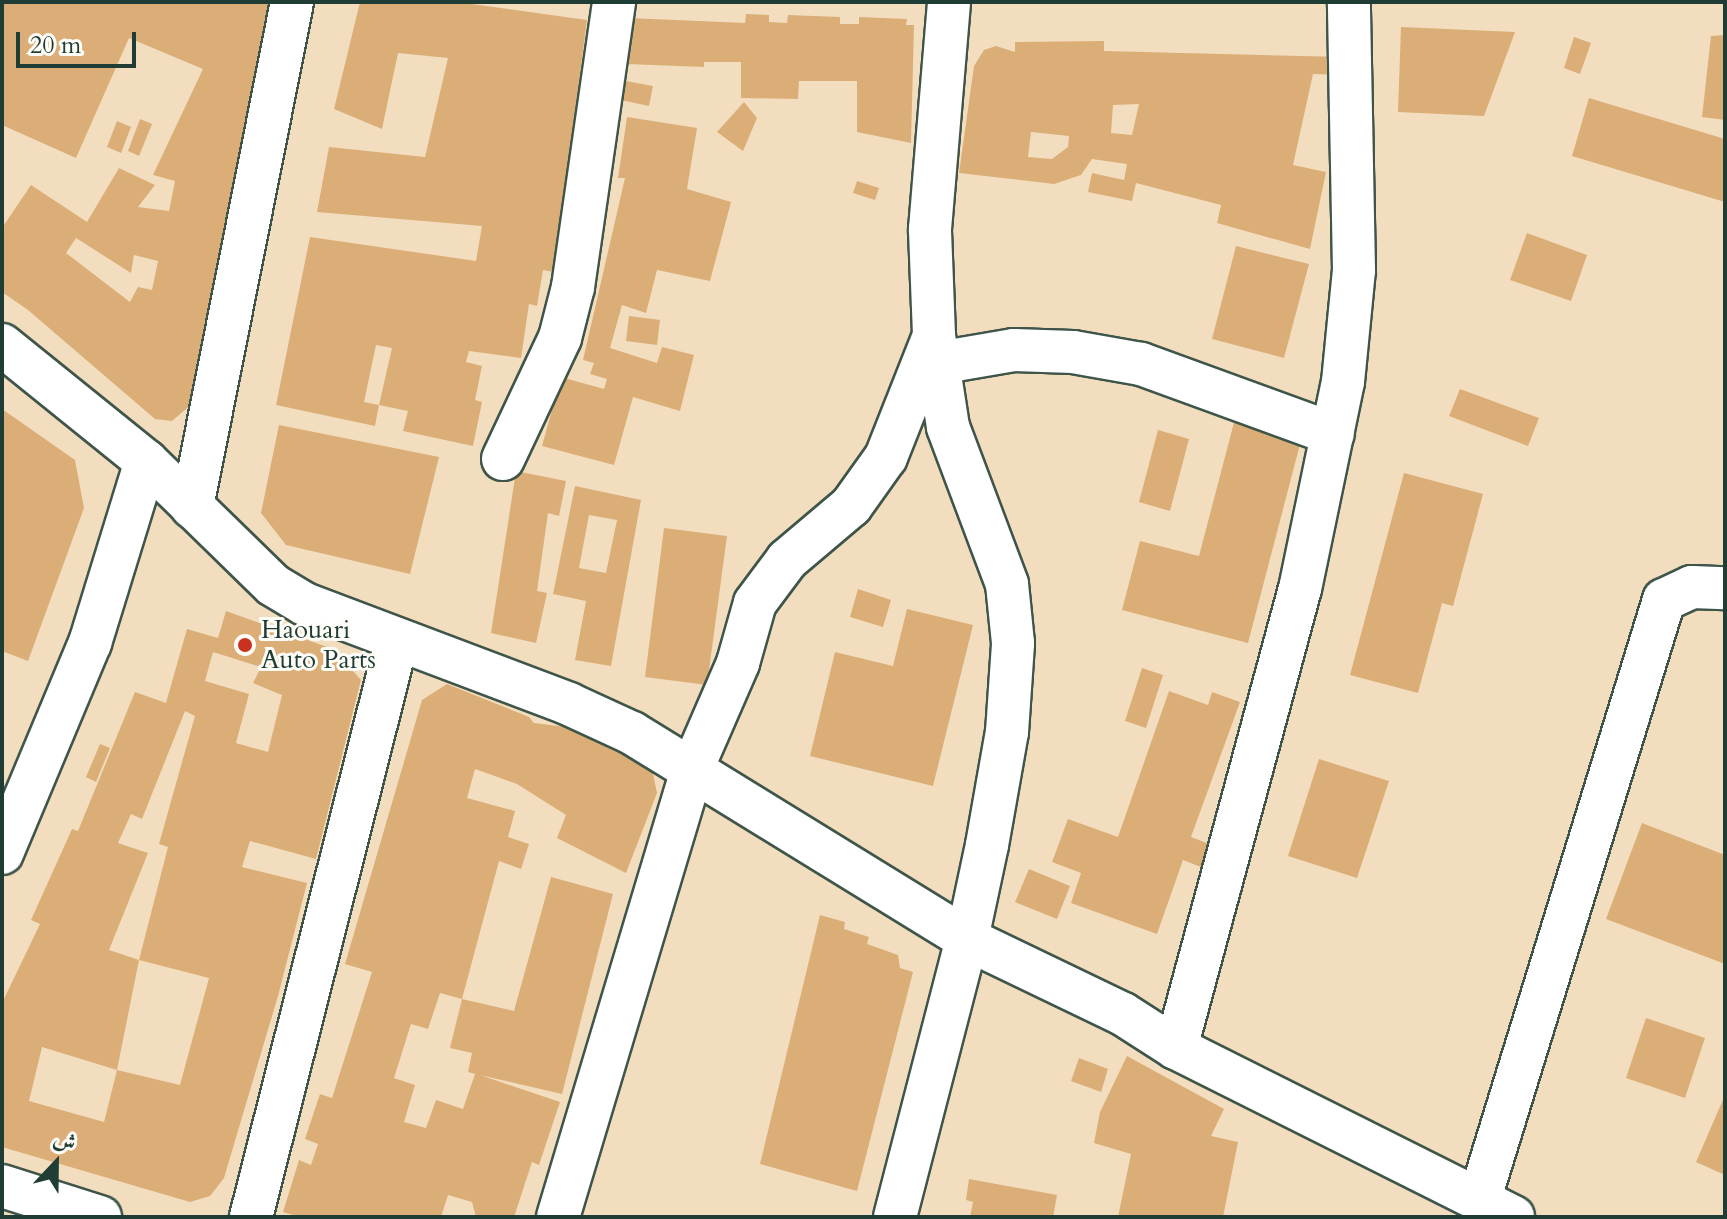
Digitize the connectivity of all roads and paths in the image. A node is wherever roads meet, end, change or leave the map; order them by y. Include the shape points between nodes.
1 (292, 2) edge
2 (614, 2) edge
3 (949, 2) edge
4 (1349, 2) edge
5 (2, 345) edge
6 (936, 349) junction
7 (1333, 434) junction
8 (503, 459) dead end
9 (146, 461) junction
10 (192, 507) junction
11 (1725, 588) edge
12 (397, 640) junction
13 (692, 769) junction
14 (2, 853) edge
15 (967, 939) junction
16 (1176, 1048) junction
17 (2, 1186) edge
18 (1496, 1209) edge
19 (100, 1217) edge
20 (251, 1217) edge
21 (558, 1217) edge
22 (895, 1217) edge

1 - 10 street
2 - 8 street via 573,287 560,338
3 - 6 street via 930,229
4 - 7 street via 1354,270
5 - 9 street
6 - 7 street via 1073,352 1141,364
6 - 13 street via 886,457 851,506 787,560 755,603 738,663
6 - 15 street via 948,427 1007,584 1013,643 1007,732
7 - 16 street via 1300,589
9 - 10 street
9 - 14 street via 90,643
10 - 12 street via 273,585 305,604
11 - 18 street via 1692,587 1664,600
12 - 13 street via 569,704
12 - 20 street
13 - 15 street
13 - 21 street
15 - 16 street via 1123,1014
15 - 22 street
16 - 18 street
17 - 19 street

